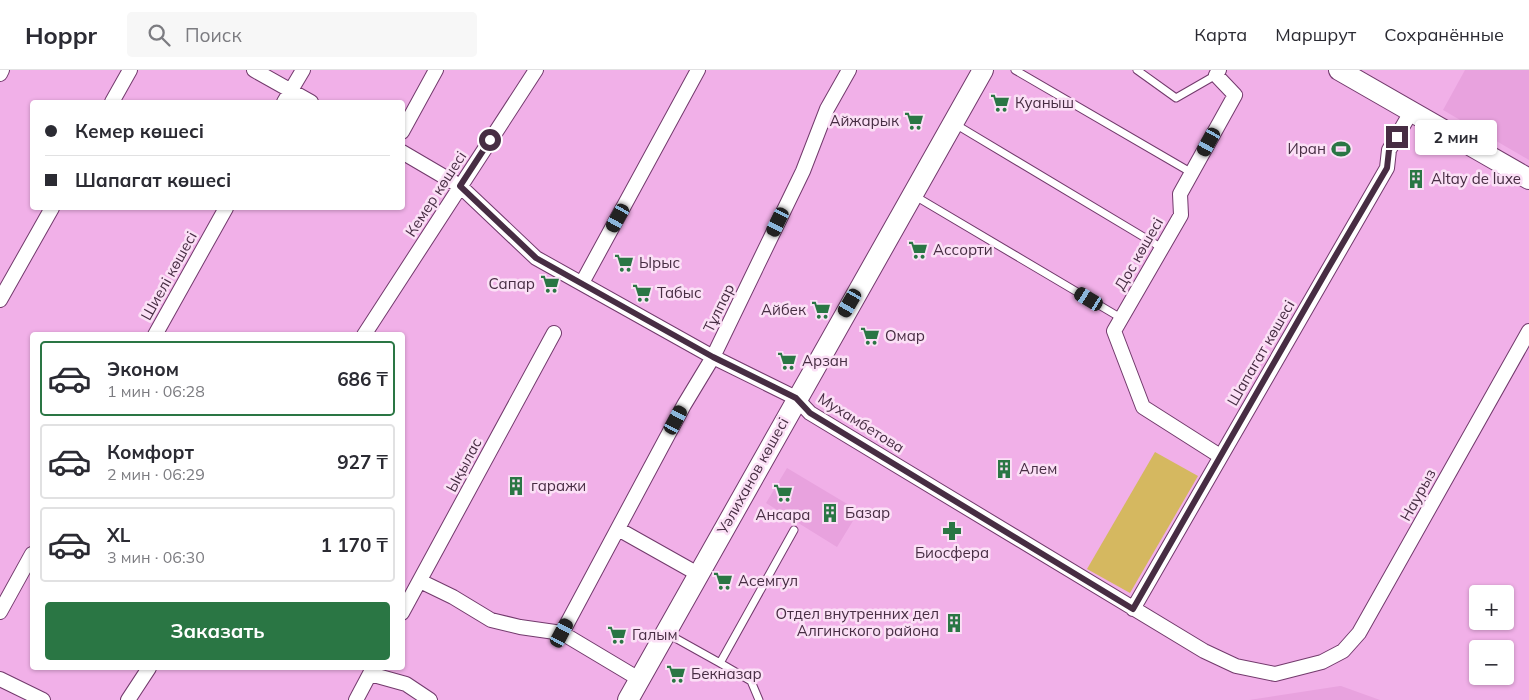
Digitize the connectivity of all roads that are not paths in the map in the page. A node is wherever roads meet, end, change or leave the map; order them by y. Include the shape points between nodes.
1 (2, 70) edge
2 (130, 70) edge
3 (254, 70) edge
4 (303, 70) edge
5 (436, 70) edge
6 (536, 70) edge
7 (698, 70) edge
8 (849, 70) edge
9 (983, 70) edge
10 (1015, 70) edge
11 (1137, 70) edge
12 (1339, 70) edge
13 (1218, 72) edge
14 (0, 74) edge
15 (288, 97) edge
16 (113, 100) edge
17 (302, 100) edge
18 (1412, 112) junction
19 (953, 123) junction
20 (405, 127) edge
21 (405, 154) edge
22 (1192, 173) junction
23 (1529, 179) edge
24 (460, 186) junction
25 (912, 195) junction
26 (51, 210) edge
27 (225, 210) edge
28 (1162, 248) junction
29 (582, 283) junction
30 (0, 300) edge
31 (1121, 318) junction
32 (157, 332) edge
33 (366, 332) edge
34 (1529, 332) edge
35 (554, 333) dead end
36 (1523, 356) edge
37 (713, 357) junction
38 (796, 398) junction
39 (1220, 456) junction
40 (618, 529) junction
41 (794, 530) dead end
42 (30, 558) edge
43 (698, 574) junction
44 (420, 581) junction
45 (405, 608) edge
46 (1133, 609) junction
47 (0, 612) edge
48 (562, 633) junction
49 (665, 633) junction
50 (1322, 662) joint
51 (720, 663) junction
52 (148, 670) edge
53 (371, 671) edge
54 (0, 679) edge
55 (639, 679) junction
56 (43, 700) edge
57 (128, 700) edge
58 (356, 700) edge
59 (430, 700) edge
60 (628, 700) edge
61 (759, 700) edge

1 - 14 street
2 - 16 street
3 - 15 street
4 - 15 street
5 - 20 street
6 - 24 street, Кемер көшесі
7 - 29 street
8 - 37 street, Тұлпар via 827,109 803,171
9 - 19 street, Уәлиханов көшесі
10 - 22 lane
11 - 13 lane via 1176,98
12 - 18 street
13 - 22 street, Дос көшесі via 1235,95
15 - 17 street
18 - 23 street
18 - 39 street, Шапагат көшесі via 1389,150 1387,168
19 - 25 street, Уәлиханов көшесі
19 - 28 lane
21 - 24 street, Мухамбетова
22 - 28 street, Дос көшесі via 1180,194 1181,215
24 - 29 street, Мухамбетова via 536,258
24 - 33 street, Кемер көшесі
25 - 31 lane
25 - 38 street, Уәлиханов көшесі
26 - 30 street
27 - 32 street, Шиелі көшесі
28 - 31 street, Дос көшесі
29 - 37 street, Мухамбетова
31 - 39 street, Дос көшесі via 1114,331 1143,407
34 - 36 street, Наурыз
35 - 44 street, Ықылас
36 - 50 street, Наурыз via 1360,633 1343,650
37 - 38 street, Мухамбетова
37 - 40 street, Тұлпар
38 - 43 street, Уәлиханов көшесі
38 - 46 street, Мухамбетова via 810,413
39 - 46 street, Шапагат көшесі
40 - 43 street
40 - 48 street, Тұлпар
41 - 51 lane
42 - 47 street
43 - 49 street, Уәлиханов көшесі
44 - 45 street, Ықылас
44 - 48 street via 491,620
46 - 50 street, Мухамбетова via 1236,666 1275,674
48 - 55 street
49 - 51 lane
49 - 55 street, Уәлиханов көшесі
51 - 61 lane via 751,681
52 - 57 street
53 - 58 street
53 - 59 street via 406,684
54 - 56 street
55 - 60 street, Уәлиханов көшесі

